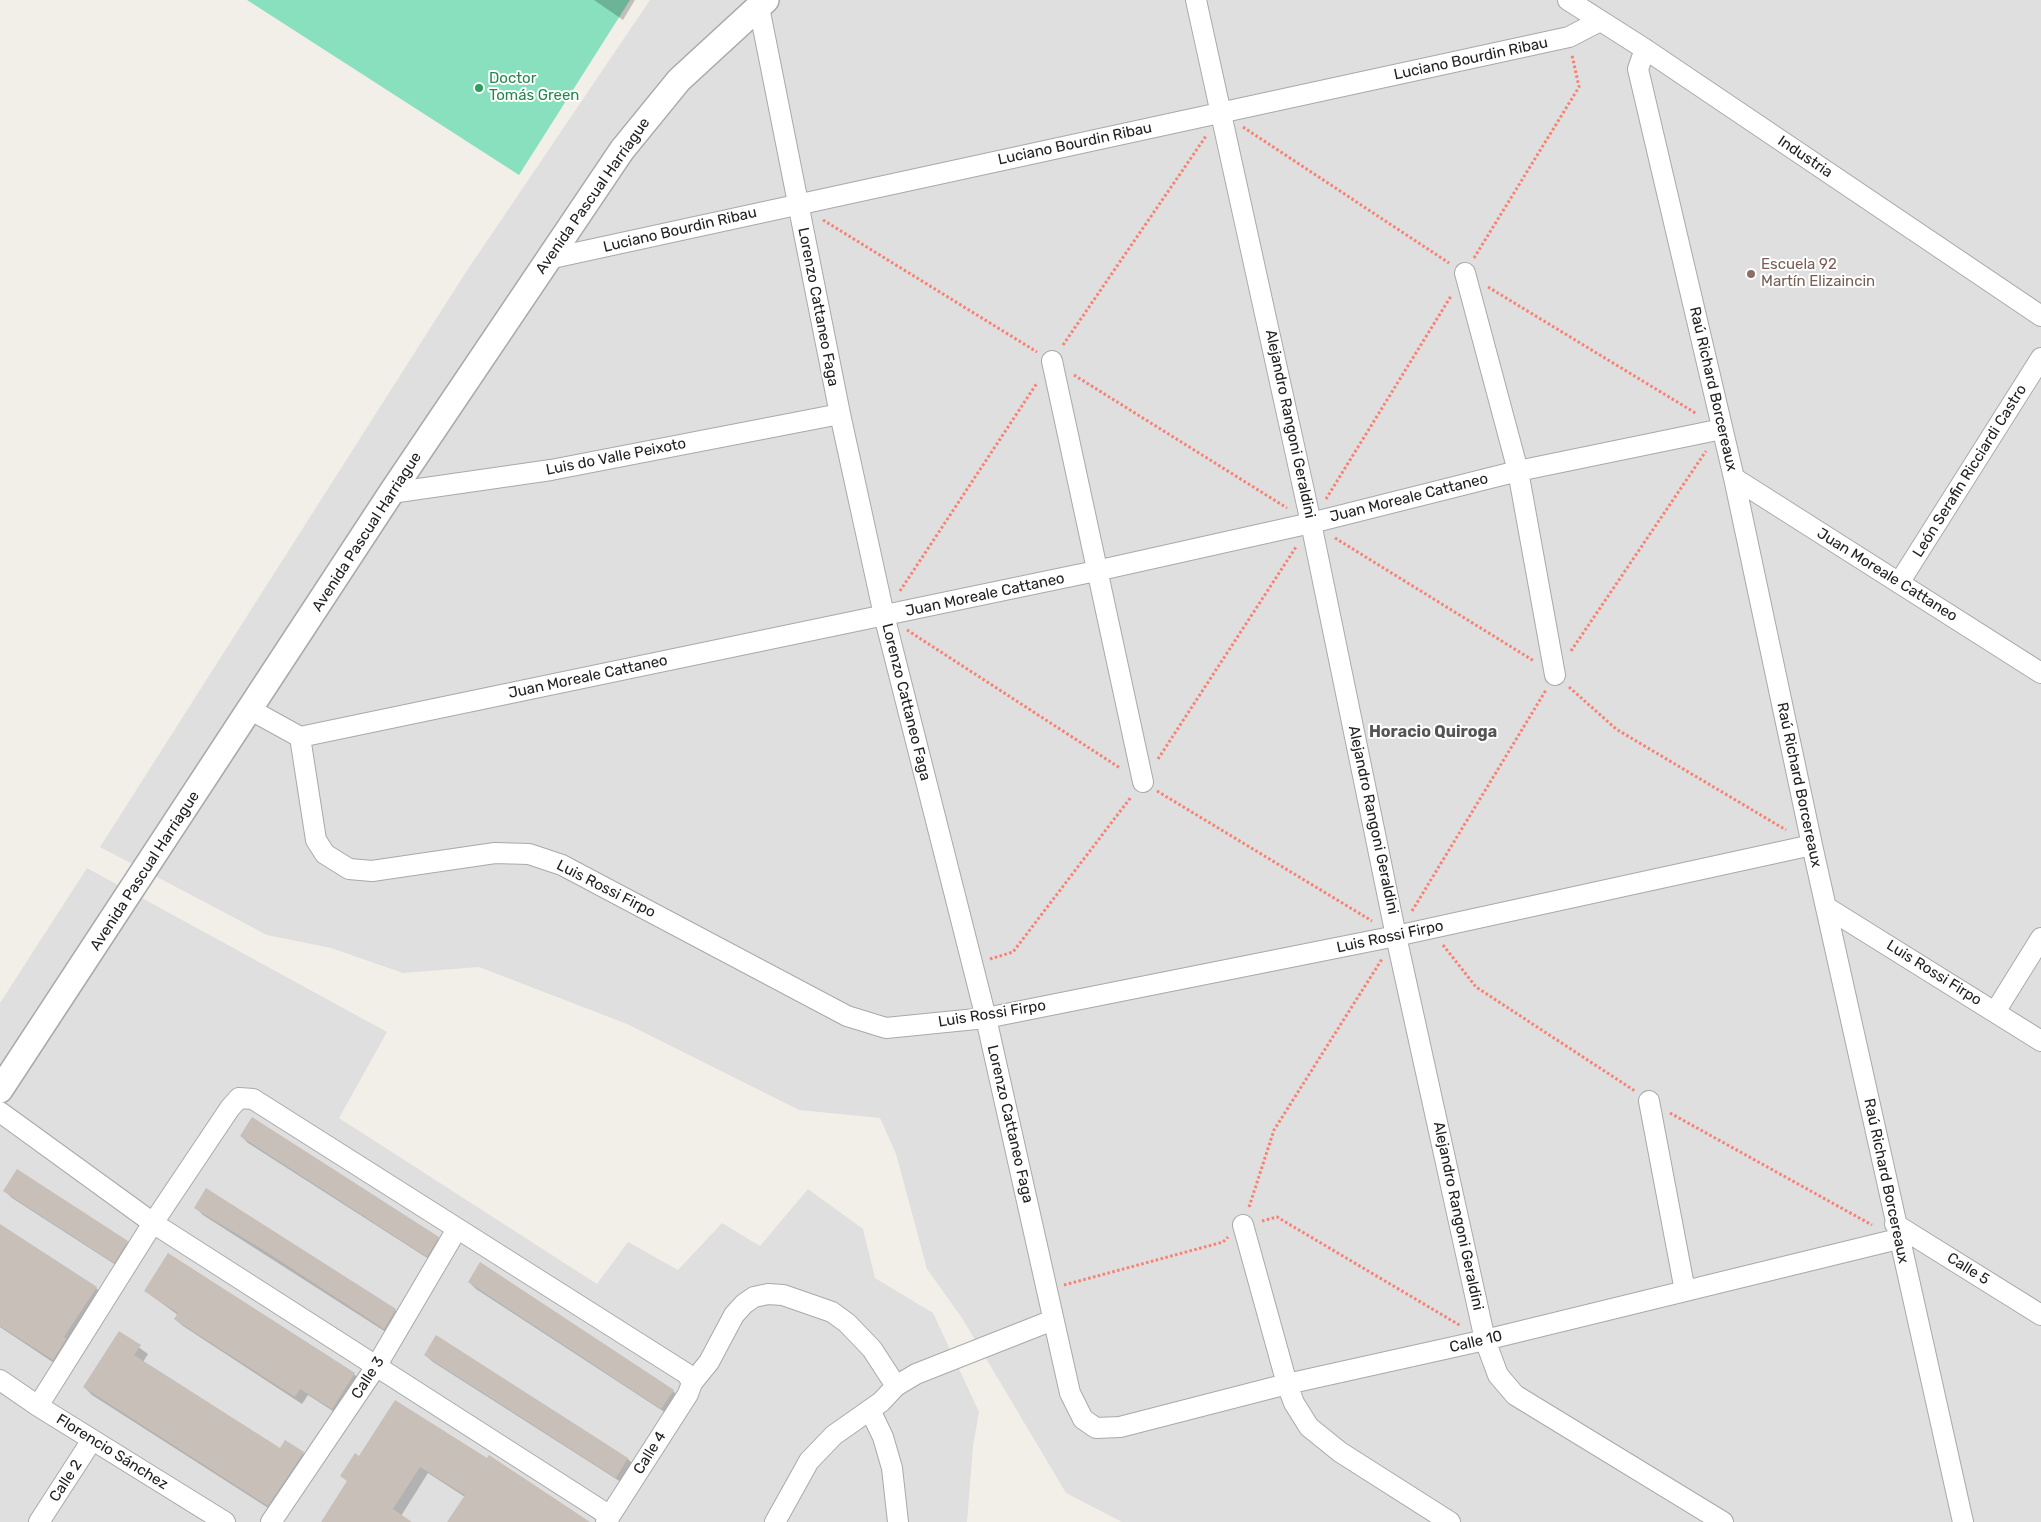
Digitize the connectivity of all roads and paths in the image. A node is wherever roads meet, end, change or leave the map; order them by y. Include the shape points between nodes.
1 (1196, 0) edge
2 (1568, 0) edge
3 (763, 3) edge
4 (1600, 21) junction
5 (1569, 37) junction
6 (1645, 49) junction
7 (1222, 113) junction
8 (797, 204) junction
9 (548, 259) junction
10 (1465, 273) junction
11 (2041, 316) edge
12 (2041, 358) edge
13 (1052, 361) junction
14 (840, 414) junction
15 (1722, 429) junction
16 (1518, 471) junction
17 (1734, 478) junction
18 (391, 493) junction
19 (1311, 523) junction
20 (1096, 571) junction
21 (1899, 583) junction
22 (884, 615) junction
23 (2041, 673) edge
24 (1555, 675) junction
25 (251, 710) junction
26 (300, 736) junction
27 (1143, 782) junction
28 (1812, 845) junction
29 (1826, 906) junction
30 (1430, 929) junction
31 (1396, 936) junction
32 (2041, 938) edge
33 (972, 964) junction
34 (1995, 1012) junction
35 (986, 1018) junction
36 (2041, 1041) edge
37 (0, 1090) edge
38 (1649, 1101) junction
39 (0, 1112) edge
40 (153, 1223) junction
41 (1243, 1225) junction
42 (457, 1229) junction
43 (1897, 1232) junction
44 (1047, 1290) junction
45 (1685, 1291) junction
46 (2041, 1315) edge
47 (1053, 1320) junction
48 (1485, 1340) junction
49 (377, 1365) junction
50 (0, 1380) edge
51 (692, 1383) junction
52 (1287, 1384) junction
53 (896, 1386) junction
54 (1070, 1393) joint
55 (38, 1406) junction
56 (870, 1410) junction
57 (92, 1440) junction
58 (608, 1519) edge
59 (39, 1522) edge
60 (225, 1522) edge
61 (271, 1522) edge
62 (775, 1522) edge
63 (898, 1522) edge
64 (1450, 1522) edge
65 (1723, 1522) edge
66 (1963, 1522) edge

1 - 7 street, Alejandro Rangoni Geraldini
2 - 4 street, Industria
3 - 8 street, Lorenzo Cattaneo Faga
3 - 9 street, Avenida Pascual Harriague via 679,80 622,150
4 - 5 street, Luciano Bourdin Ribau
4 - 6 street, Industria
5 - 7 street, Luciano Bourdin Ribau
5 - 10 path via 1579,87
6 - 11 street, Industria
6 - 15 street, Raú Richard Borcereaux via 1638,69
7 - 8 street, Luciano Bourdin Ribau
7 - 19 street, Alejandro Rangoni Geraldini
8 - 9 street, Luciano Bourdin Ribau
8 - 13 path
8 - 14 street, Lorenzo Cattaneo Faga
9 - 18 street, Avenida Pascual Harriague
10 - 15 path
10 - 16 street
10 - 19 path
12 - 21 street, León Serafin Ricciardi Castro
13 - 19 path
13 - 20 street
13 - 22 path
14 - 18 street, Luis do Valle Peixoto via 551,470
14 - 22 street, Lorenzo Cattaneo Faga
15 - 16 street, Juan Moreale Cattaneo
15 - 17 street, Raú Richard Borcereaux
15 - 24 path
16 - 19 street, Juan Moreale Cattaneo
16 - 24 street
17 - 21 street, Juan Moreale Cattaneo
17 - 28 street, Raú Richard Borcereaux
18 - 25 street, Avenida Pascual Harriague
19 - 20 street, Juan Moreale Cattaneo
19 - 24 path
19 - 27 path
19 - 31 street, Alejandro Rangoni Geraldini
20 - 22 street, Juan Moreale Cattaneo
20 - 27 street
21 - 23 street, Juan Moreale Cattaneo
22 - 26 street, Juan Moreale Cattaneo
22 - 27 path
22 - 33 street, Lorenzo Cattaneo Faga
24 - 28 path via 1616,729
24 - 31 path
25 - 26 street
25 - 37 street, Avenida Pascual Harriague
26 - 35 street, Luis Rossi Firpo via 316,840 325,854 349,869 372,871 495,853 529,854 562,865 847,1016 886,1028
27 - 31 path
27 - 33 path via 1013,952
28 - 29 street, Raú Richard Borcereaux
28 - 30 street, Luis Rossi Firpo
29 - 34 street, Luis Rossi Firpo
29 - 43 street, Raú Richard Borcereaux
30 - 31 street, Luis Rossi Firpo
30 - 38 path via 1476,987
31 - 35 street, Luis Rossi Firpo
31 - 41 path via 1274,1130
31 - 48 street, Alejandro Rangoni Geraldini
32 - 34 street
33 - 35 street, Lorenzo Cattaneo Faga
34 - 36 street, Luis Rossi Firpo
35 - 44 street, Lorenzo Cattaneo Faga
38 - 43 path
38 - 45 street
39 - 40 street
40 - 42 street via 240,1098 253,1099
40 - 49 street
40 - 55 street
41 - 44 path via 1223,1242
41 - 48 path via 1277,1217
41 - 52 street
42 - 49 street, Calle 3
42 - 51 street via 687,1374
43 - 45 street, Calle 10
43 - 46 street, Calle 5
43 - 66 street, Raú Richard Borcereaux
44 - 47 street, Lorenzo Cattaneo Faga
45 - 48 street, Calle 10
47 - 53 street via 916,1374
47 - 54 street, Lorenzo Cattaneo Faga
48 - 52 street, Calle 10
48 - 65 street, Alejandro Rangoni Geraldini via 1498,1375 1515,1394
49 - 58 street
49 - 61 street, Calle 3
50 - 55 street, Florencio Sánchez
51 - 53 street, Calle 4 via 709,1362 744,1304 754,1297 768,1294 784,1295 832,1312 872,1350
51 - 58 street, Calle 4
52 - 54 street, Calle 10 via 1120,1428 1096,1428 1083,1419
52 - 64 street via 1309,1427 1340,1452
53 - 56 street
55 - 57 street, Florencio Sánchez
56 - 62 street via 834,1435 809,1461
56 - 63 street via 883,1437 892,1468
57 - 59 street, Calle 2
57 - 60 street, Florencio Sánchez

